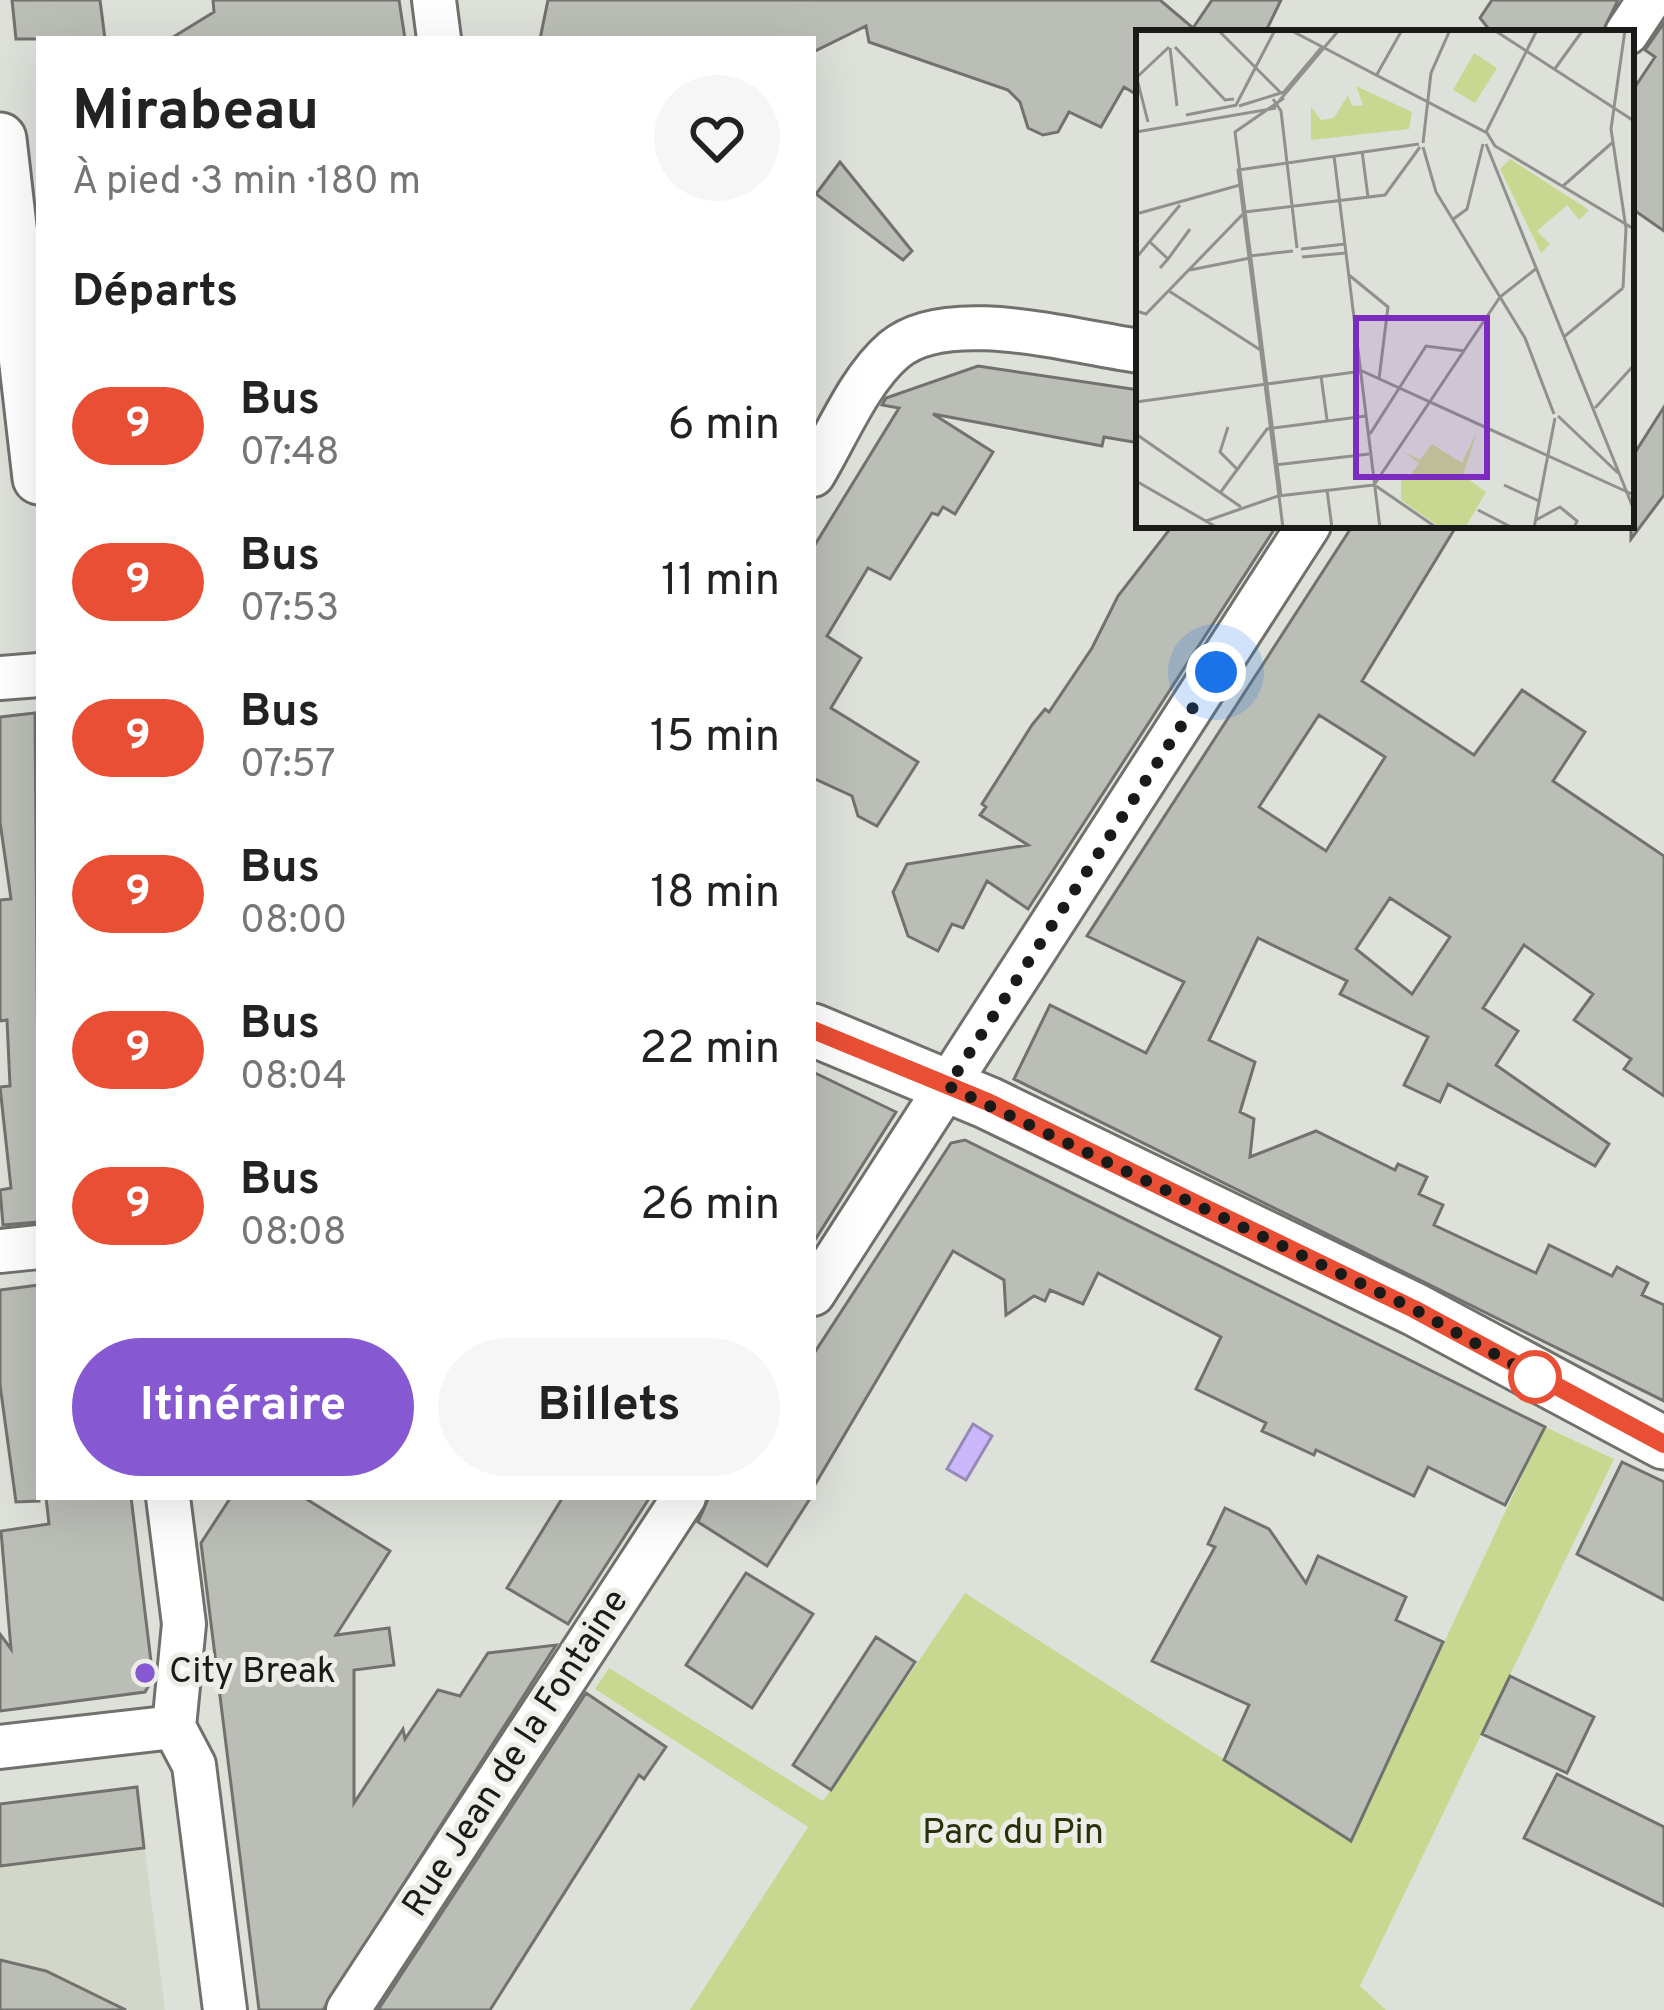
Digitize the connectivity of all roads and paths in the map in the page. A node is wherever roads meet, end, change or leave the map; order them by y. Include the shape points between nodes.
1 (434, 0) edge
2 (1648, 0) edge
3 (1629, 30) edge
4 (439, 36) edge
5 (0, 139) edge
6 (1136, 351) edge
7 (36, 452) edge
8 (816, 470) edge
9 (1307, 528) edge
10 (36, 675) edge
11 (0, 678) edge
12 (816, 1031) edge
13 (948, 1086) junction
14 (36, 1247) edge
15 (0, 1250) edge
16 (816, 1289) edge
17 (1664, 1443) edge
18 (168, 1500) edge
19 (682, 1500) edge
20 (174, 1727) junction
21 (0, 1747) edge
22 (225, 2010) edge
23 (348, 2010) edge

1 - 4 street
2 - 3 street
5 - 7 street
6 - 8 street via 959,326 912,338 879,366
9 - 13 street
10 - 11 street
12 - 13 street
13 - 16 street
13 - 17 street via 1414,1309
14 - 15 street
18 - 20 street via 184,1624
19 - 23 street, Rue Jean de la Fontaine
20 - 21 street
20 - 22 street via 194,1766

